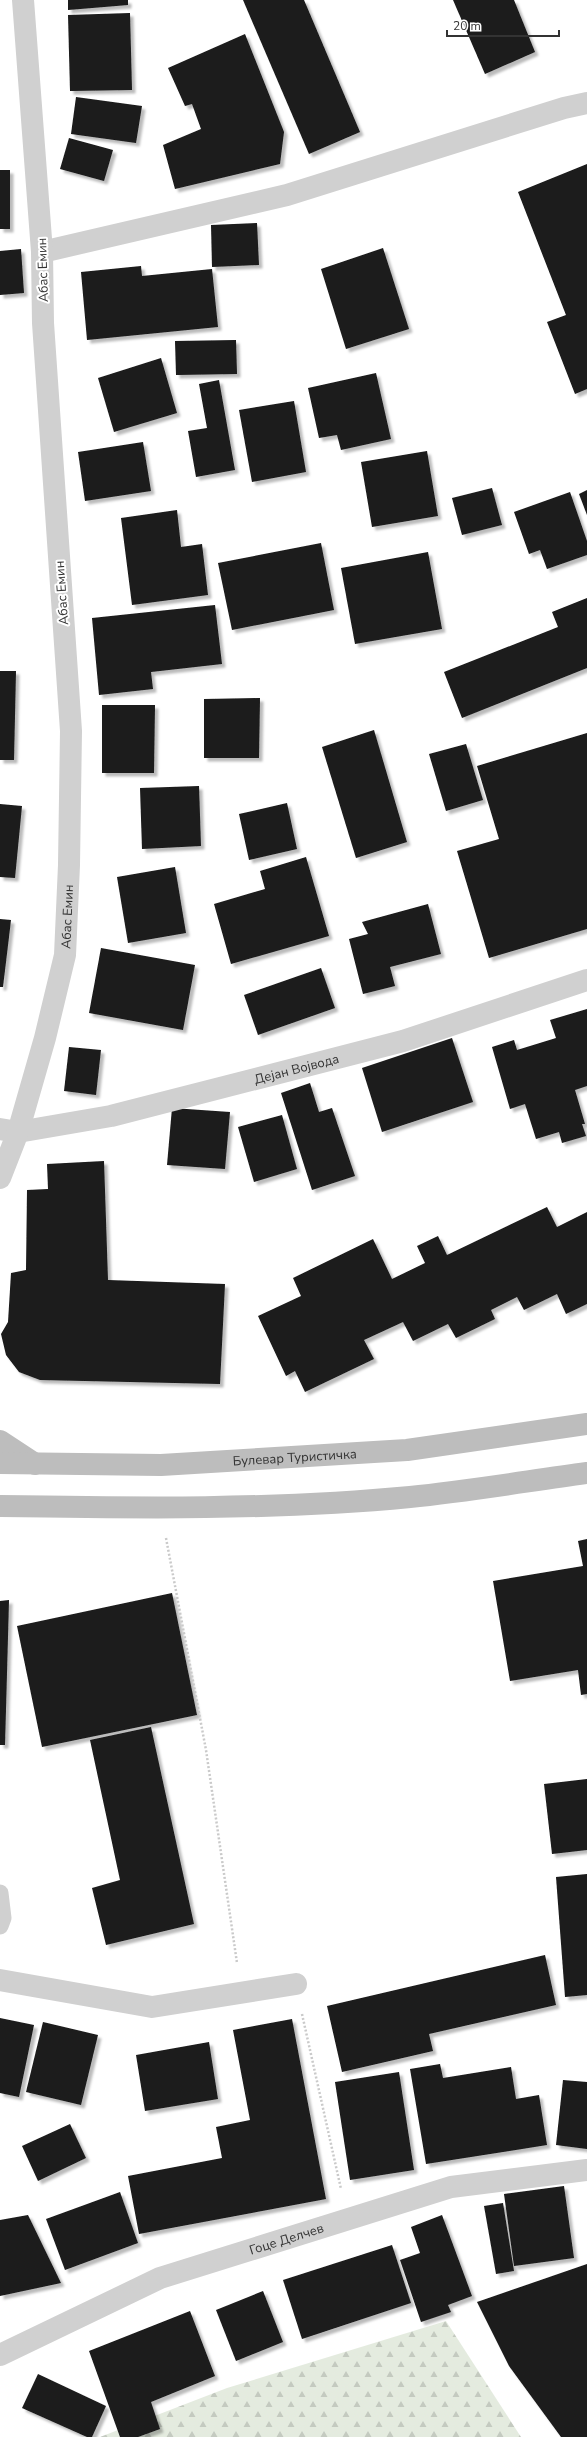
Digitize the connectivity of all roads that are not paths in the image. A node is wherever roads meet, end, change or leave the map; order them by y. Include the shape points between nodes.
1 (23, 0) edge
2 (587, 103) edge
3 (42, 252) junction
4 (587, 980) edge
5 (9, 1130) edge
6 (0, 1178) edge
7 (587, 1424) edge
8 (0, 1441) edge
9 (0, 1463) edge
10 (35, 1464) junction
11 (587, 1473) edge
12 (0, 1506) edge
13 (0, 1893) edge
14 (0, 1926) edge
15 (0, 1980) edge
16 (296, 1984) road end
17 (587, 2170) edge
18 (0, 2355) edge

1 - 3 street, Абас Емин
2 - 3 street via 287,195
3 - 5 street, Абас Емин via 43,322 71,731 69,865 65,955 45,1038
4 - 5 street, Дејан Војвода via 403,1041 111,1116
5 - 6 street, Абас Емин
7 - 10 main road, Булевар Туристичка via 406,1450 160,1465
8 - 10 main road
9 - 10 main road, Булевар Туристичка
11 - 12 main road via 410,1497 160,1509
13 - 14 lane via 3,1918
15 - 16 street via 152,2007
17 - 18 street, Гоце Делчев via 451,2187 347,2219 160,2278

